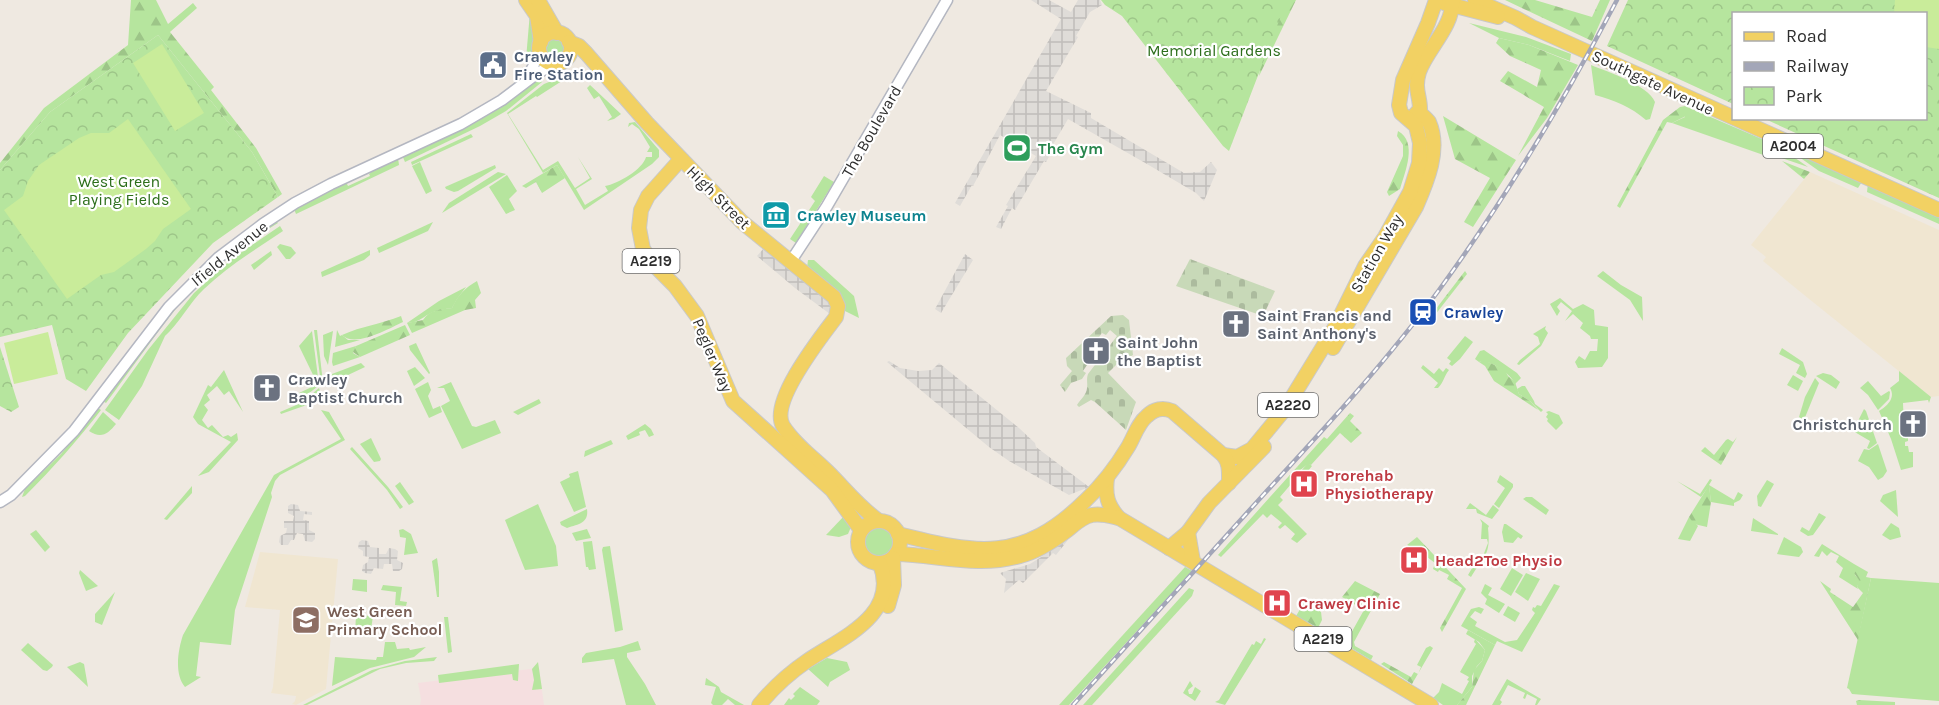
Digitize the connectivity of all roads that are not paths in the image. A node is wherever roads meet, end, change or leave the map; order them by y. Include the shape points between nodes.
1 (526, 0) edge
2 (538, 0) edge
3 (947, 0) edge
4 (1436, 0) edge
5 (1475, 0) edge
6 (1453, 3) edge
7 (1532, 27) junction
8 (557, 33) junction
9 (569, 42) junction
10 (540, 46) junction
11 (560, 63) junction
12 (600, 70) junction
13 (522, 84) junction
14 (1414, 109) junction
15 (1732, 117) edge
16 (1739, 120) edge
17 (681, 159) junction
18 (1939, 210) edge
19 (791, 261) junction
20 (1306, 386) junction
21 (780, 414) junction
22 (754, 420) junction
23 (1223, 454) junction
24 (1107, 478) junction
25 (1229, 483) junction
26 (0, 502) edge
27 (1119, 518) junction
28 (879, 521) junction
29 (861, 530) junction
30 (1188, 532) junction
31 (898, 534) junction
32 (1169, 548) junction
33 (889, 558) junction
34 (1193, 561) junction
35 (759, 705) edge
36 (1431, 705) edge

1 - 10 main road via 537,16
2 - 8 main road
3 - 19 street, The Boulevard
4 - 6 main road, Southgate Avenue / A2004
4 - 14 main road, Station Way via 1403,80 1399,109 1401,113
5 - 7 main road, Southgate Avenue / A2004
6 - 7 main road, Southgate Avenue / A2004
6 - 14 main road via 1449,18 1419,72
7 - 15 main road, Southgate Avenue / A2004
8 - 9 main road
8 - 10 main road via 546,36
9 - 11 main road via 570,51
9 - 12 main road, High Street via 579,46
10 - 11 main road via 545,60
10 - 13 street, Ifield Avenue
11 - 12 main road via 582,63
11 - 13 street, Ifield Avenue
12 - 17 main road, High Street
13 - 26 street, Ifield Avenue via 461,124 303,199 218,258 169,307 74,431
14 - 20 main road, Station Way / A2220 via 1419,163 1410,192 1365,266
16 - 18 main road, Southgate Avenue / A2004
17 - 19 main road, High Street via 742,222
17 - 22 main road, Pegler Way / A2219 via 648,196 641,210 643,249 697,316 733,401
19 - 21 main road, High Street via 834,297 838,306 836,317 790,385
20 - 23 main road, Station Way / A2220 via 1252,449 1237,457
20 - 25 main road, Station Way / A2220 via 1283,426
21 - 22 main road via 768,420
21 - 28 main road via 782,425 802,449 862,510
22 - 29 main road, Pegler Way / A2219 via 832,490
23 - 24 main road via 1172,411 1159,409 1147,416
23 - 25 main road via 1229,467
24 - 27 main road via 1106,496
24 - 31 main road via 1062,521 1019,545 964,549
25 - 30 main road, Station Way
27 - 32 main road, A2219
27 - 33 main road, A2219 via 1087,517 1044,546 1021,556 968,562 926,555
28 - 29 main road
28 - 31 main road via 889,523
29 - 33 main road via 860,552 867,560
30 - 32 main road, Station Way
30 - 34 main road
31 - 33 main road via 900,541
32 - 34 main road, A2219
33 - 35 main road via 894,585 888,607 877,620 853,631 782,680
34 - 36 main road, A2219

